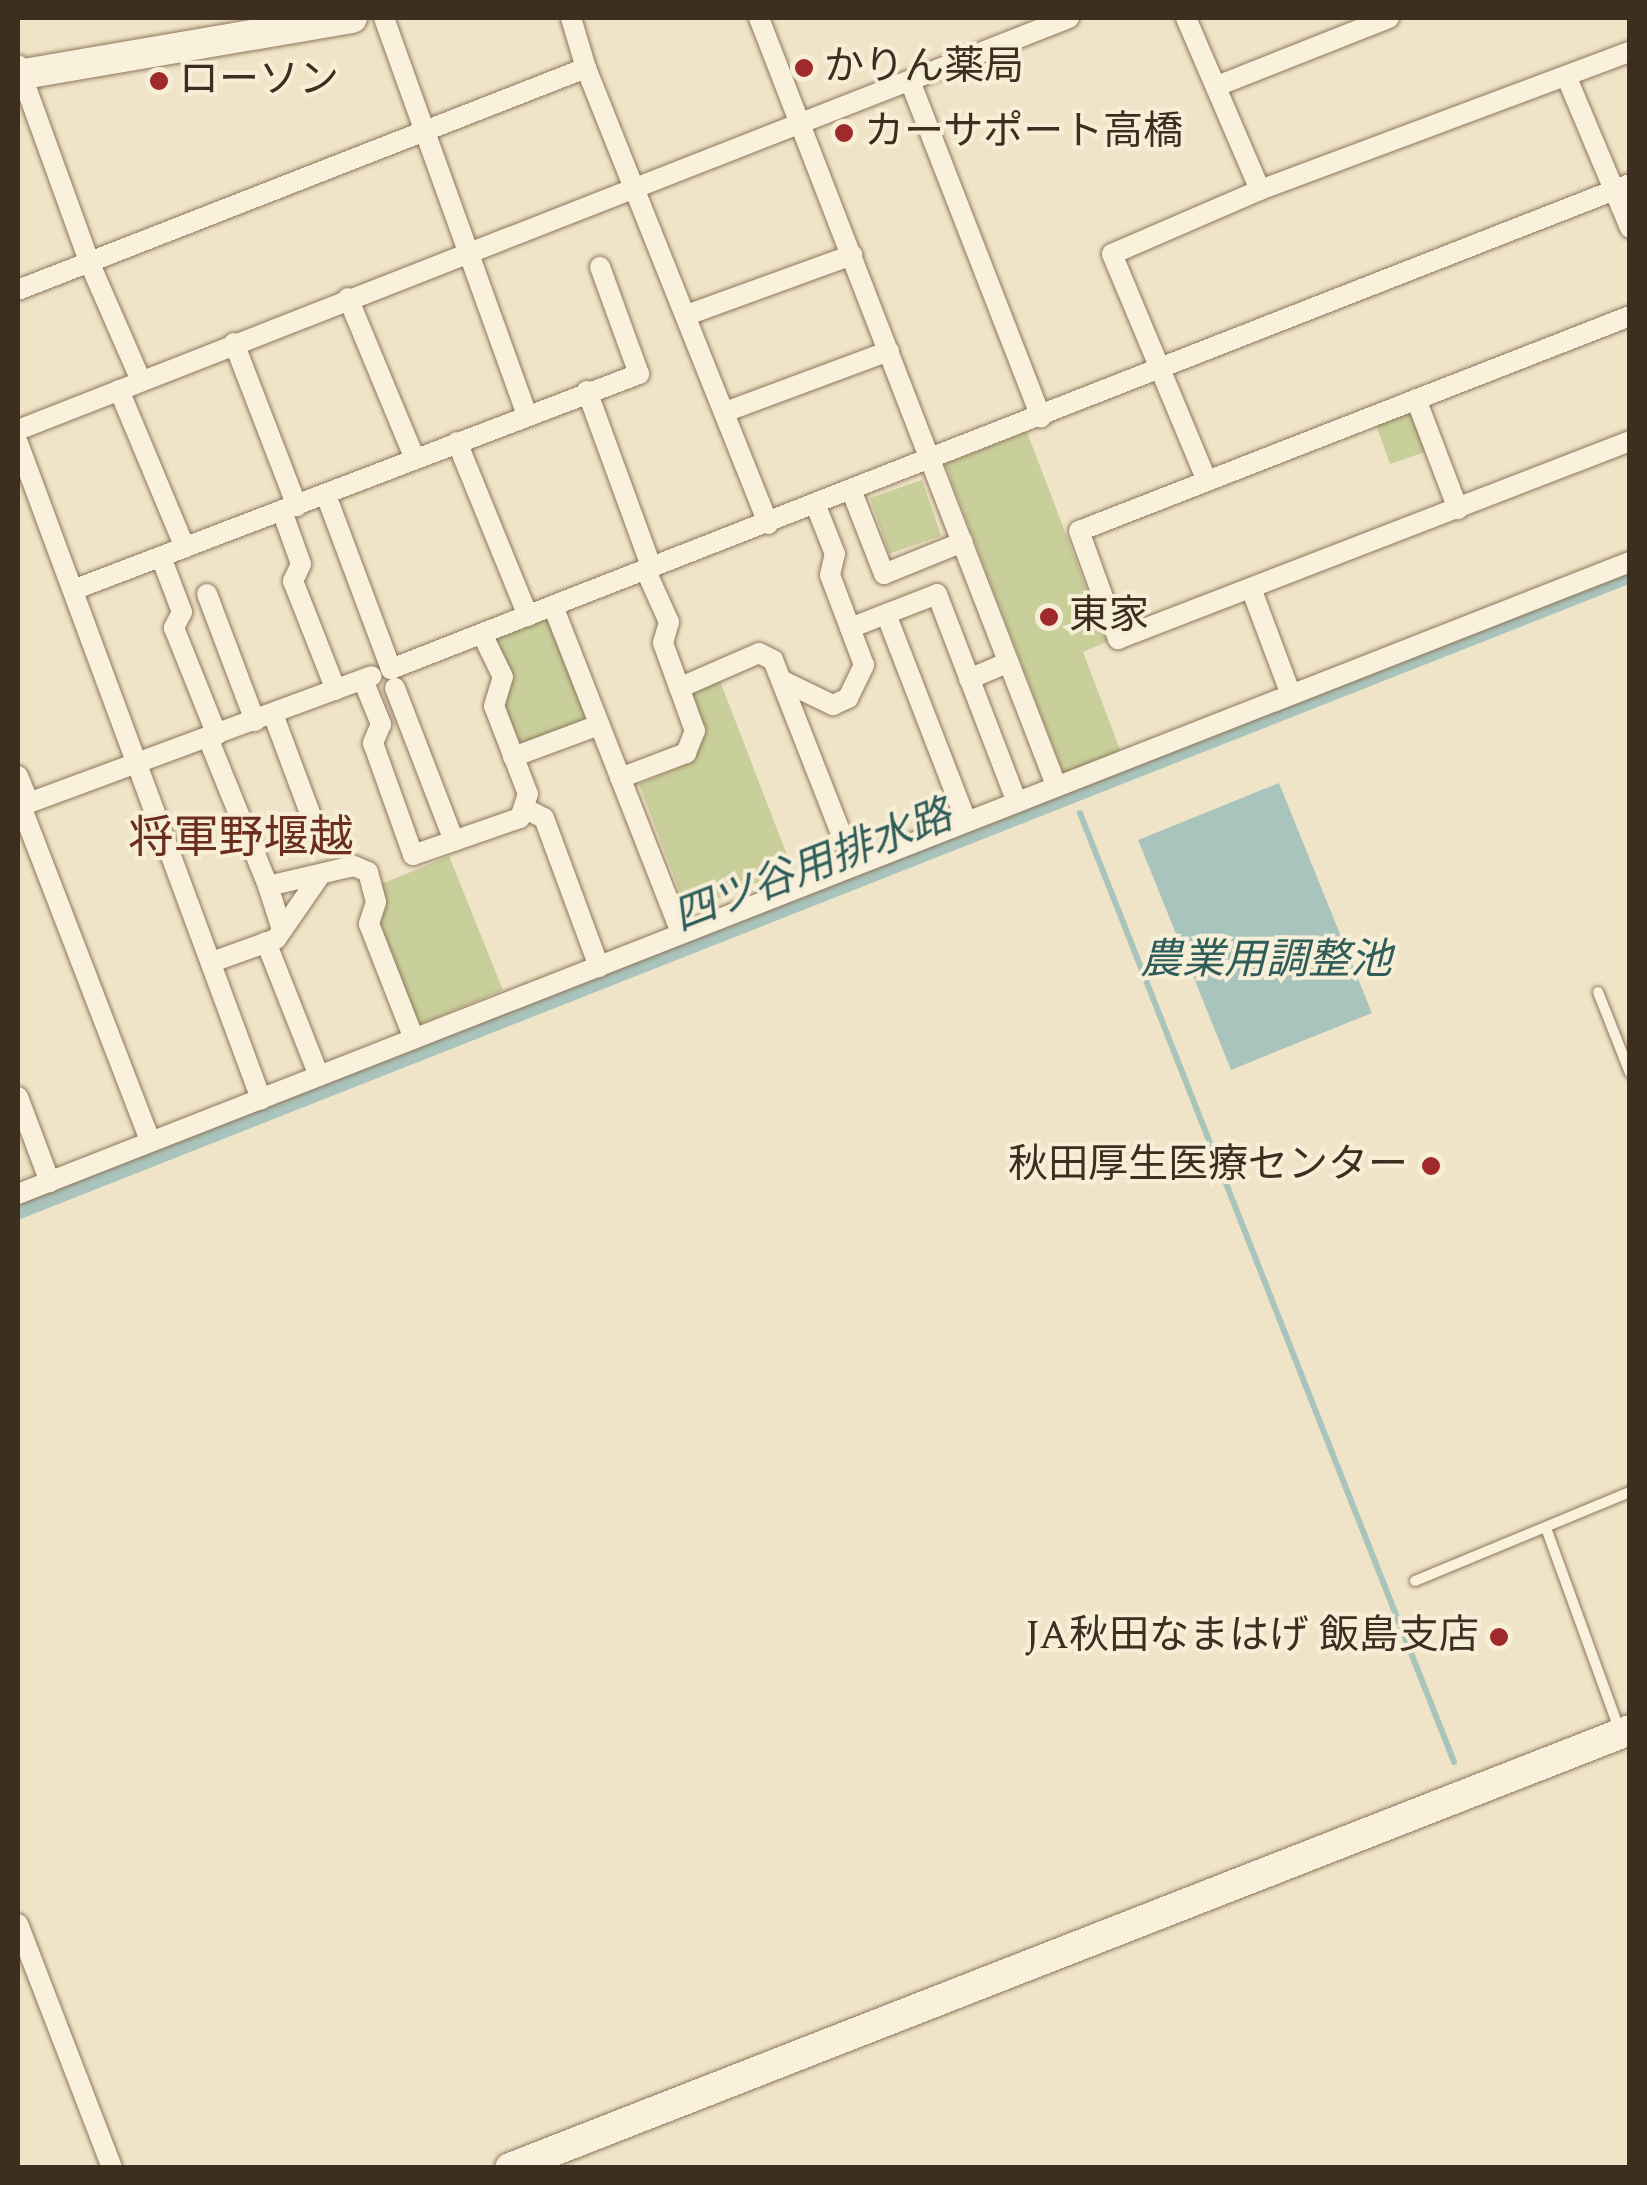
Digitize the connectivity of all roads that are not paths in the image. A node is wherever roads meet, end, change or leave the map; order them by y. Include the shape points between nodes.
1 (352, 18) edge
2 (384, 18) edge
3 (571, 18) edge
4 (759, 18) edge
5 (1069, 18) edge
6 (1186, 18) edge
7 (1390, 18) edge
8 (1630, 52) edge
9 (586, 68) junction
10 (19, 71) edge
11 (1567, 78) junction
12 (910, 81) junction
13 (1217, 86) junction
14 (802, 123) junction
15 (425, 132) junction
16 (638, 186) junction
17 (1622, 186) edge
18 (1260, 190) junction
19 (1630, 228) edge
20 (465, 253) junction
21 (852, 255) junction
22 (90, 264) junction
23 (600, 267) dead end
24 (18, 290) edge
25 (348, 298) junction
26 (687, 315) junction
27 (1630, 316) edge
28 (234, 344) junction
29 (889, 352) junction
30 (1162, 368) junction
31 (141, 381) junction
32 (119, 390) junction
33 (588, 391) junction
34 (1416, 399) junction
35 (725, 412) junction
36 (527, 415) junction
37 (1041, 417) junction
38 (18, 430) edge
39 (1630, 441) edge
40 (457, 442) junction
41 (18, 443) edge
42 (415, 459) junction
43 (932, 461) junction
44 (1208, 481) junction
45 (852, 492) junction
46 (326, 495) junction
47 (816, 506) junction
48 (290, 508) junction
49 (1458, 509) junction
50 (768, 524) junction
51 (963, 542) junction
52 (185, 548) junction
53 (161, 557) junction
54 (1630, 562) edge
55 (649, 570) junction
56 (73, 590) junction
57 (1252, 591) junction
58 (207, 594) dead end
59 (553, 606) junction
60 (886, 614) junction
61 (528, 616) junction
62 (850, 628) junction
63 (482, 634) junction
64 (1009, 662) junction
65 (393, 678) junction
66 (970, 679) junction
67 (363, 680) junction
68 (781, 680) junction
69 (679, 688) junction
70 (336, 690) junction
71 (1290, 692) junction
72 (264, 717) junction
73 (599, 724) junction
74 (212, 737) junction
75 (514, 756) junction
76 (136, 764) junction
77 (18, 776) edge
78 (620, 778) junction
79 (1056, 785) junction
80 (1016, 800) junction
81 (22, 805) edge
82 (524, 808) junction
83 (966, 820) junction
84 (316, 829) dead end
85 (454, 841) junction
86 (853, 864) junction
87 (319, 877) junction
88 (268, 886) junction
89 (680, 933) junction
90 (274, 936) junction
91 (212, 962) junction
92 (599, 967) junction
93 (1598, 992) dead end
94 (414, 1039) junction
95 (1630, 1073) edge
96 (320, 1076) junction
97 (18, 1097) edge
98 (261, 1099) junction
99 (150, 1141) junction
100 (50, 1182) junction
101 (18, 1194) edge
102 (1630, 1492) edge
103 (1546, 1528) junction
104 (1415, 1581) dead end
105 (1625, 1731) edge
106 (18, 1924) edge
107 (112, 2168) edge
108 (510, 2168) edge

1 - 10 street
2 - 15 street
3 - 9 street
4 - 14 street
5 - 12 street
6 - 13 street
7 - 13 street
8 - 11 street
9 - 15 street
9 - 16 street
10 - 22 street
11 - 17 street
11 - 18 street
12 - 14 street
12 - 37 street
13 - 18 street
14 - 16 street
14 - 21 street
15 - 20 street
15 - 22 street
16 - 20 street
16 - 26 street
17 - 19 street
17 - 30 street
18 - 30 street via 1112,254
20 - 25 street
20 - 36 street
21 - 26 street
21 - 29 street
22 - 24 street
22 - 31 street
23 - 33 street via 639,374
25 - 28 street
25 - 42 street
26 - 35 street
27 - 34 street
28 - 31 street
28 - 48 street
29 - 35 street
29 - 43 street
30 - 37 street
30 - 44 street
31 - 32 street
32 - 38 street
32 - 52 street
33 - 36 street
33 - 55 street
34 - 44 street
34 - 49 street
35 - 50 street
36 - 40 street
37 - 43 street
39 - 49 street
40 - 42 street
40 - 61 street
41 - 56 street
42 - 46 street
43 - 45 street
43 - 51 street
44 - 57 street via 1079,531 1118,639
45 - 47 street
45 - 51 street via 884,574
46 - 48 street
46 - 65 street
47 - 50 street
47 - 62 street via 835,554 830,575
48 - 52 street
48 - 70 street via 301,564 293,581
49 - 57 street
50 - 55 street
51 - 64 street
52 - 53 street
53 - 56 street
53 - 74 street via 182,612 174,628
54 - 71 street
55 - 59 street
55 - 69 street via 669,622 662,643
56 - 76 street
57 - 71 street
58 - 72 street
59 - 61 street
59 - 73 street
60 - 62 street
60 - 66 street via 936,594
60 - 83 street
61 - 63 street
62 - 68 street via 864,665 848,698 833,705
63 - 65 street
63 - 75 street via 504,677 494,706
64 - 66 street
64 - 79 street
65 - 67 street
65 - 85 street
66 - 80 street
67 - 70 street
67 - 85 street via 381,724 374,743 413,855
68 - 69 street via 773,660 759,653
68 - 86 street
69 - 78 street via 696,731 686,753
70 - 72 street
71 - 79 street
72 - 74 street
72 - 84 street
73 - 75 street
73 - 78 street
74 - 76 street
74 - 88 street
75 - 82 street via 528,794
76 - 81 street
76 - 91 street
77 - 81 street
78 - 89 street
79 - 80 street
80 - 83 street
81 - 99 street
82 - 85 street via 520,818
82 - 92 street via 544,818
83 - 86 street
86 - 89 street
87 - 88 street
87 - 90 street
87 - 94 street via 354,866 368,872 376,902 370,924
88 - 90 street
89 - 92 street
90 - 91 street
90 - 96 street
91 - 98 street
92 - 94 street
93 - 95 lane
94 - 96 street
96 - 98 street
97 - 100 street
98 - 99 street
99 - 100 street
100 - 101 street
102 - 103 lane
103 - 104 lane
103 - 105 lane
105 - 108 street
106 - 107 street

